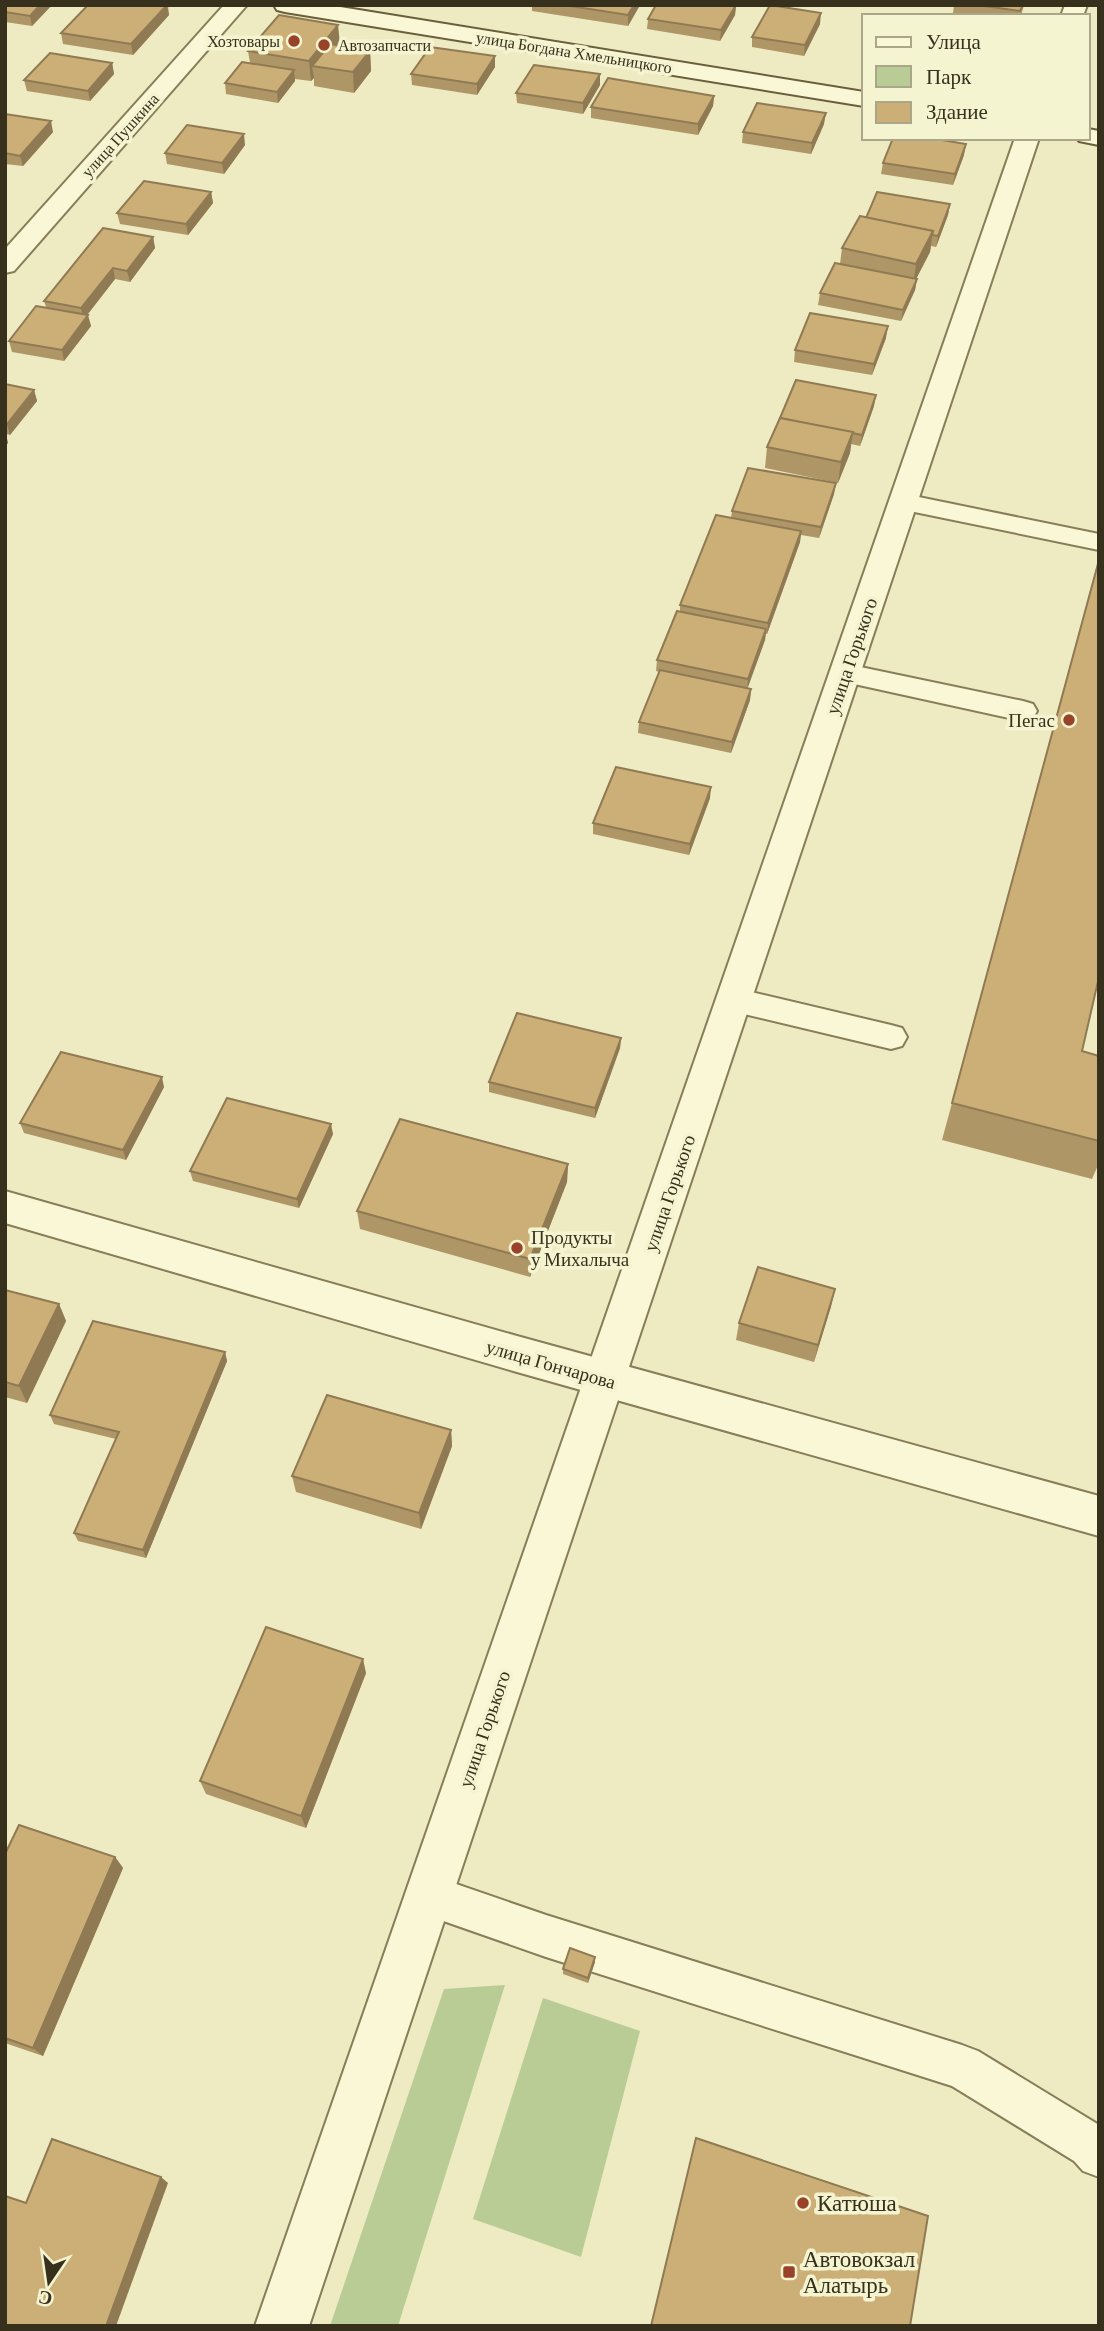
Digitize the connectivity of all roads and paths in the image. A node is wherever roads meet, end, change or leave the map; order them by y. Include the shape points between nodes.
1 (236, 5) edge
2 (285, 5) edge
3 (862, 99) edge
4 (1026, 140) edge
5 (5, 265) edge
6 (904, 502) junction
7 (1099, 542) edge
8 (846, 673) junction
9 (1023, 711) dead end
10 (734, 1000) junction
11 (891, 1037) dead end
12 (5, 1207) edge
13 (606, 1379) junction
14 (1099, 1516) edge
15 (427, 1895) junction
16 (1099, 2155) edge
17 (282, 2326) edge

1 - 5 street, улица Пушкина
2 - 3 street, улица Богдана Хмельницкого
4 - 6 street, улица Горького
6 - 7 lane
6 - 8 street, улица Горького
8 - 9 lane
8 - 10 street, улица Горького
10 - 11 lane
10 - 13 street, улица Горького
12 - 13 street, улица Гончарова
13 - 14 street, улица Гончарова
13 - 15 street, улица Горького
15 - 16 lane via 962,2067 1090,2145
15 - 17 street, улица Горького

